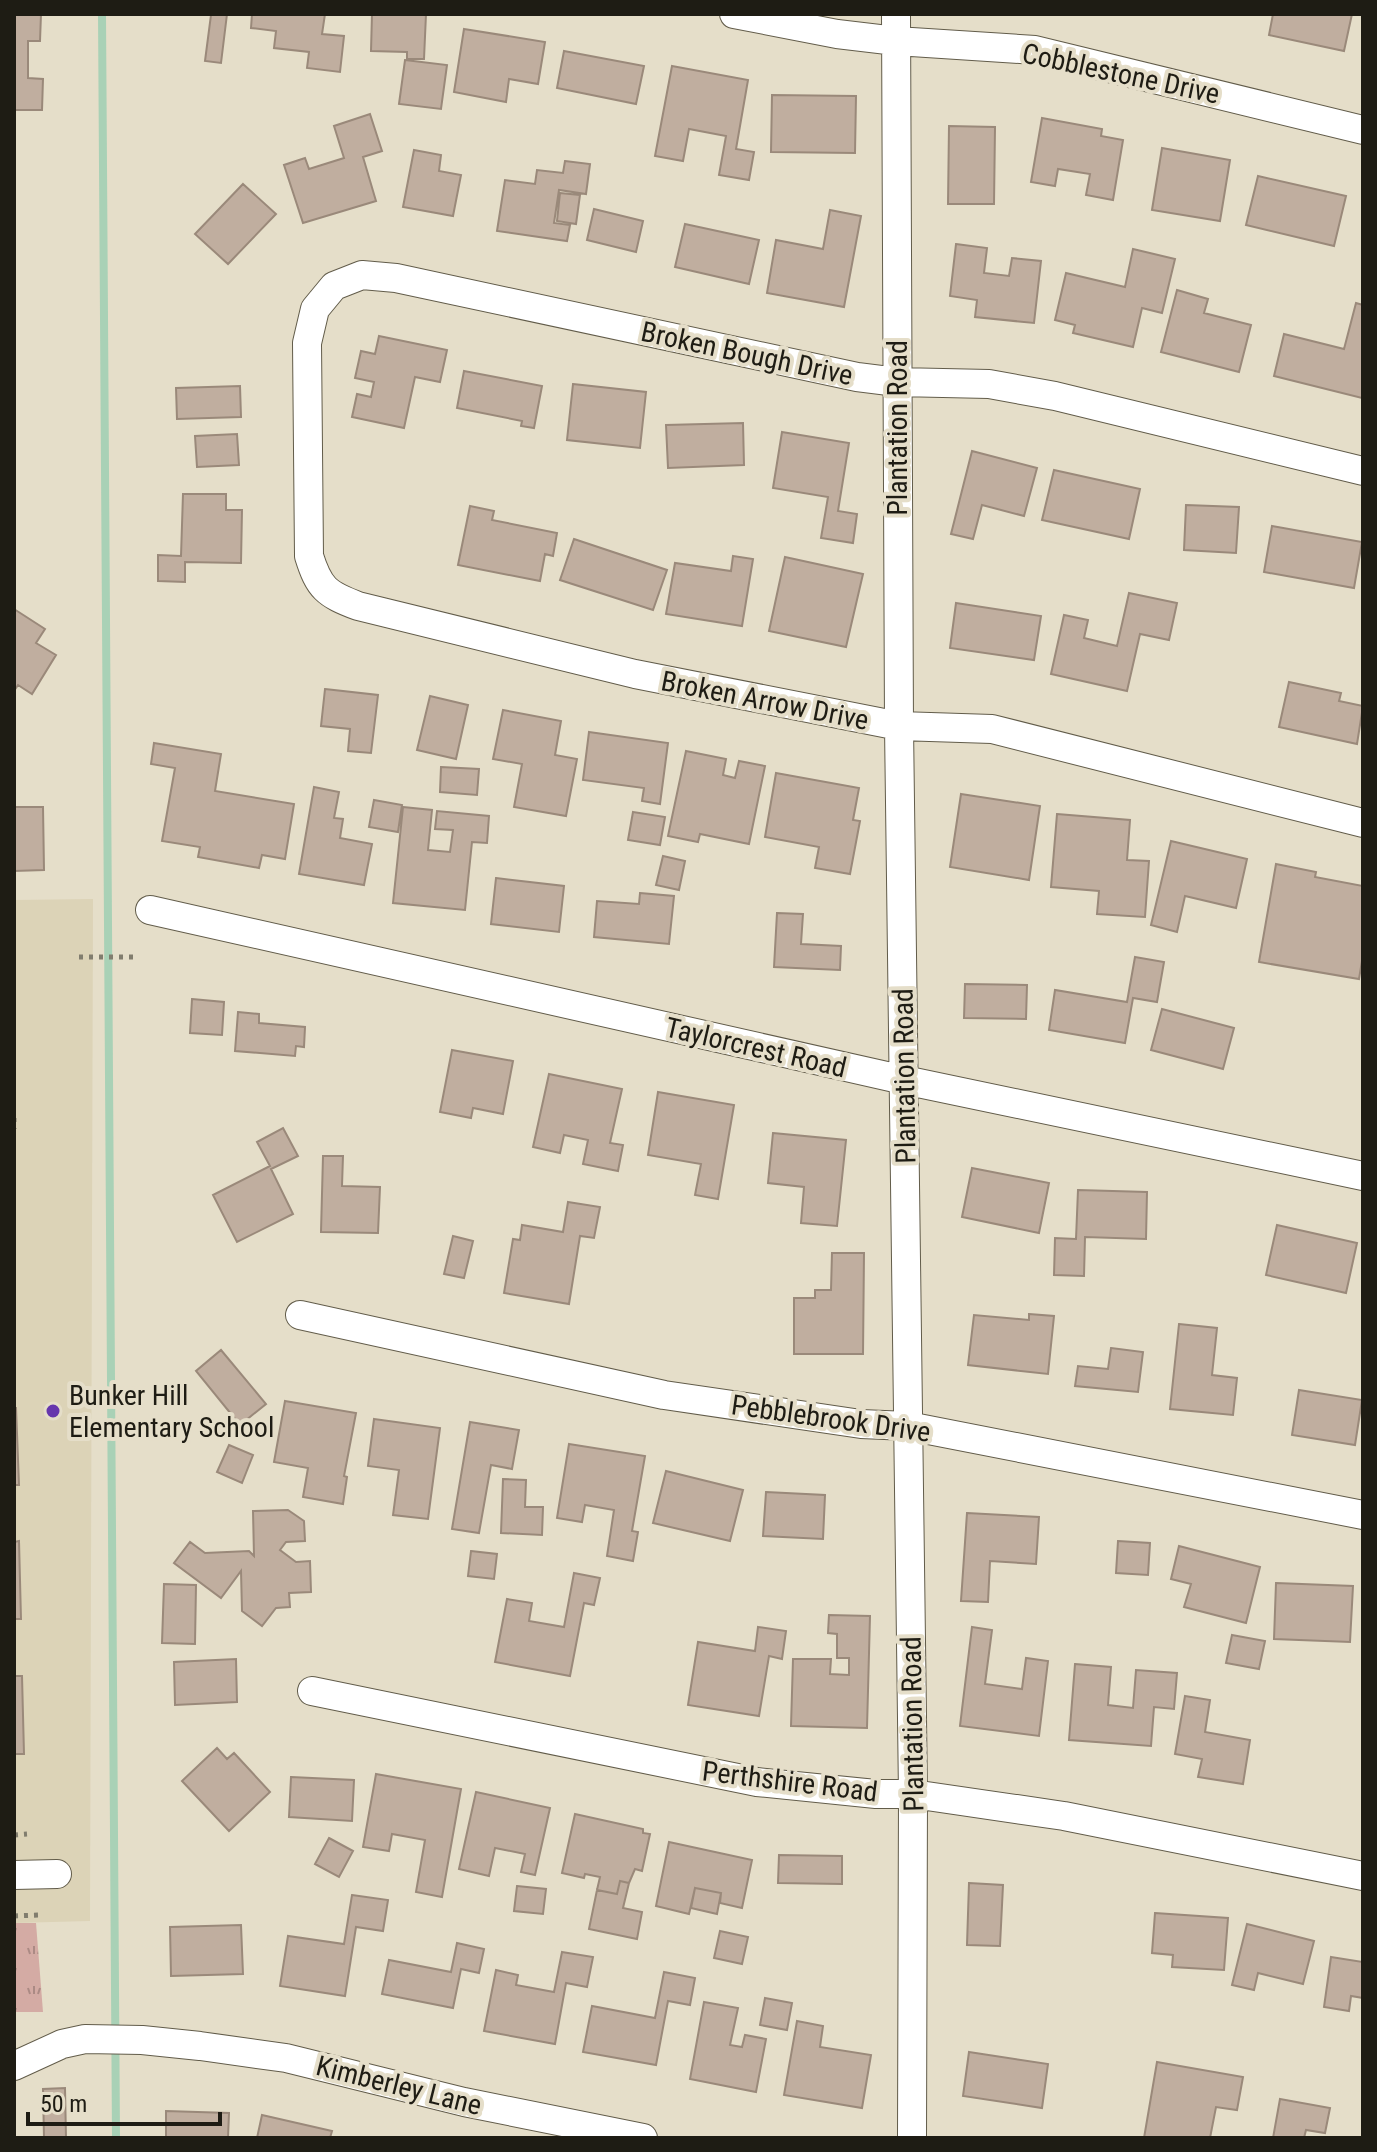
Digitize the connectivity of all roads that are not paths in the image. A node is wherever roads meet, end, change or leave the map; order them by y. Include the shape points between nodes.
1 (734, 14) edge
2 (896, 28) edge
3 (1363, 130) edge
4 (897, 382) junction
5 (307, 436) joint
6 (1363, 471) edge
7 (899, 726) junction
8 (1363, 823) edge
9 (150, 910) dead end
10 (904, 1080) junction
11 (1363, 1176) edge
12 (300, 1315) dead end
13 (908, 1426) junction
14 (1363, 1515) edge
15 (312, 1691) dead end
16 (913, 1794) junction
17 (57, 1874) dead end
18 (14, 1875) edge
19 (1363, 1876) edge
20 (14, 2066) edge
21 (643, 2138) edge
22 (912, 2138) edge

1 - 2 street, Cobblestone Drive via 837,34
2 - 3 street, Cobblestone Drive via 1035,50
2 - 4 street, Plantation Road
4 - 5 street, Broken Bough Drive via 362,275 334,286 315,309 307,343
4 - 6 street, Broken Bough Drive via 989,384 1055,396
4 - 7 street, Plantation Road
5 - 7 street, Broken Arrow Drive via 309,556 317,580 337,598 635,674
7 - 8 street, Broken Arrow Drive via 992,729
7 - 10 street, Plantation Road
9 - 10 street, Taylorcrest Road
10 - 11 street, Taylorcrest Road
10 - 13 street, Plantation Road
12 - 13 street, Pebblebrook Drive via 664,1395
13 - 14 street, Pebblebrook Drive
13 - 16 street, Plantation Road
15 - 16 street, Perthshire Road via 757,1782
16 - 19 street, Perthshire Road via 1064,1816
16 - 22 street, Plantation Road
17 - 18 street
20 - 21 street, Kimberley Lane via 85,2039 142,2040 286,2058

